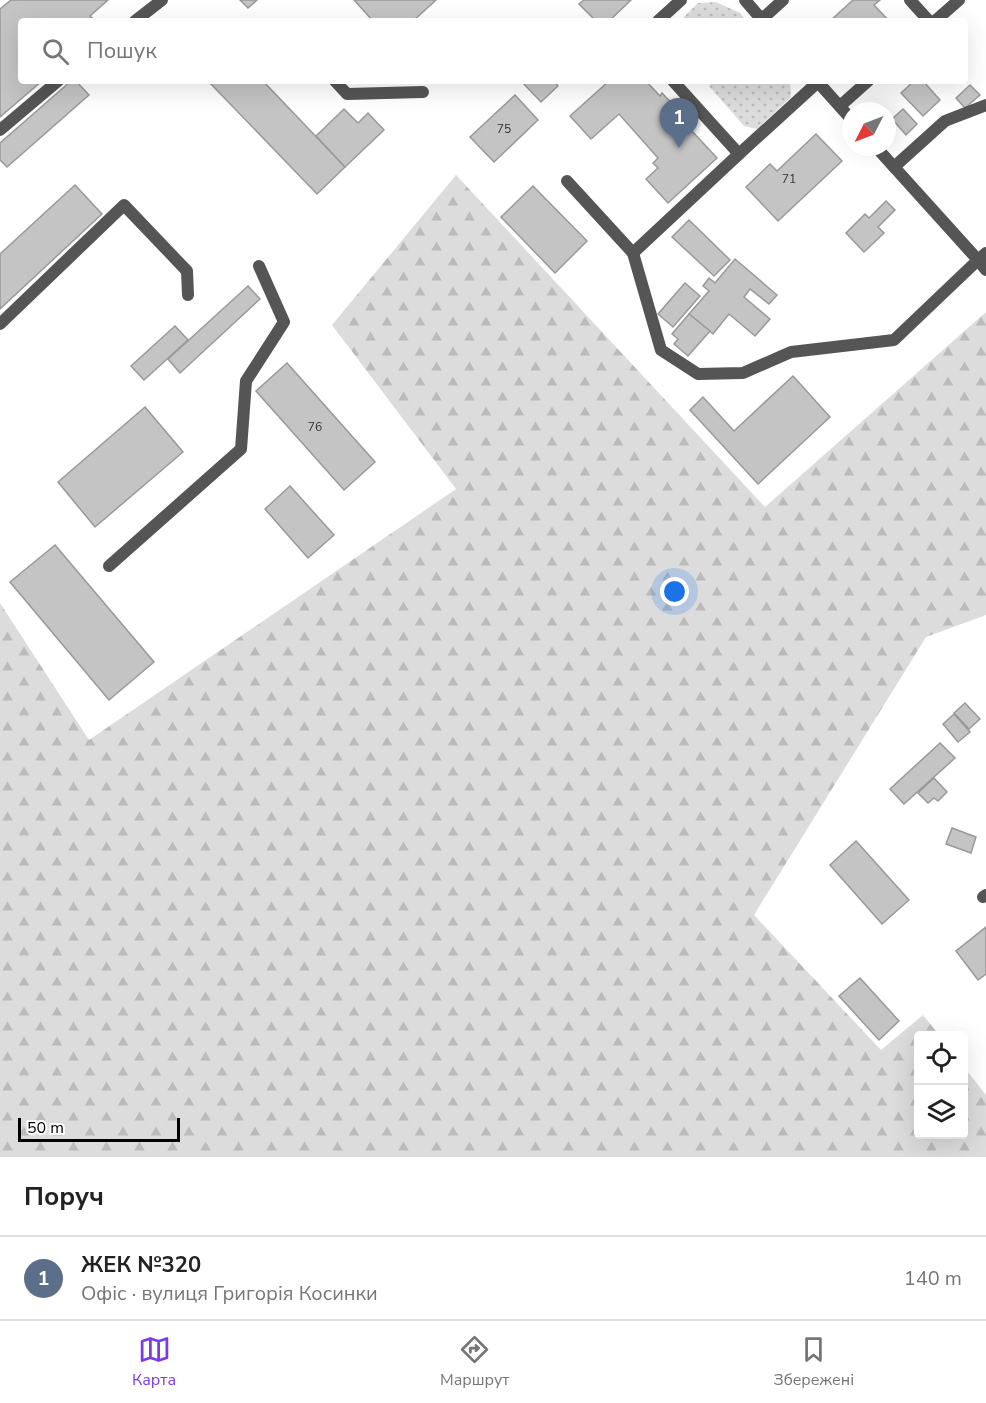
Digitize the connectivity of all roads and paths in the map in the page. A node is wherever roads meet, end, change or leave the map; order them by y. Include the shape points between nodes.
1 (162, 0) edge
2 (681, 0) edge
3 (745, 0) edge
4 (783, 0) edge
5 (910, 0) edge
6 (959, 0) edge
7 (139, 18) edge
8 (661, 18) edge
9 (760, 18) edge
10 (764, 18) edge
11 (926, 18) edge
12 (938, 18) edge
13 (54, 84) edge
14 (338, 84) edge
15 (676, 84) edge
16 (815, 84) edge
17 (821, 84) edge
18 (864, 84) edge
19 (423, 92) dead end
20 (986, 105) edge
21 (840, 106) joint
22 (0, 130) edge
23 (739, 154) junction
24 (884, 156) edge
25 (894, 167) junction
26 (567, 181) dead end
27 (633, 253) junction
28 (983, 261) edge
29 (260, 266) dead end
30 (188, 295) dead end
31 (0, 324) edge
32 (109, 566) dead end

1 - 7 street
2 - 8 street
3 - 9 street
4 - 10 street
5 - 11 street
6 - 12 street
13 - 22 street
14 - 19 street via 347,94
15 - 23 street
16 - 23 street
17 - 21 street
18 - 21 street
20 - 25 street via 945,121
23 - 27 street
24 - 25 street
25 - 28 street
26 - 27 street
27 - 28 street via 661,350 698,374 743,373 791,352 894,340
29 - 32 street via 284,322 246,381 241,449
30 - 31 street via 187,271 124,205

